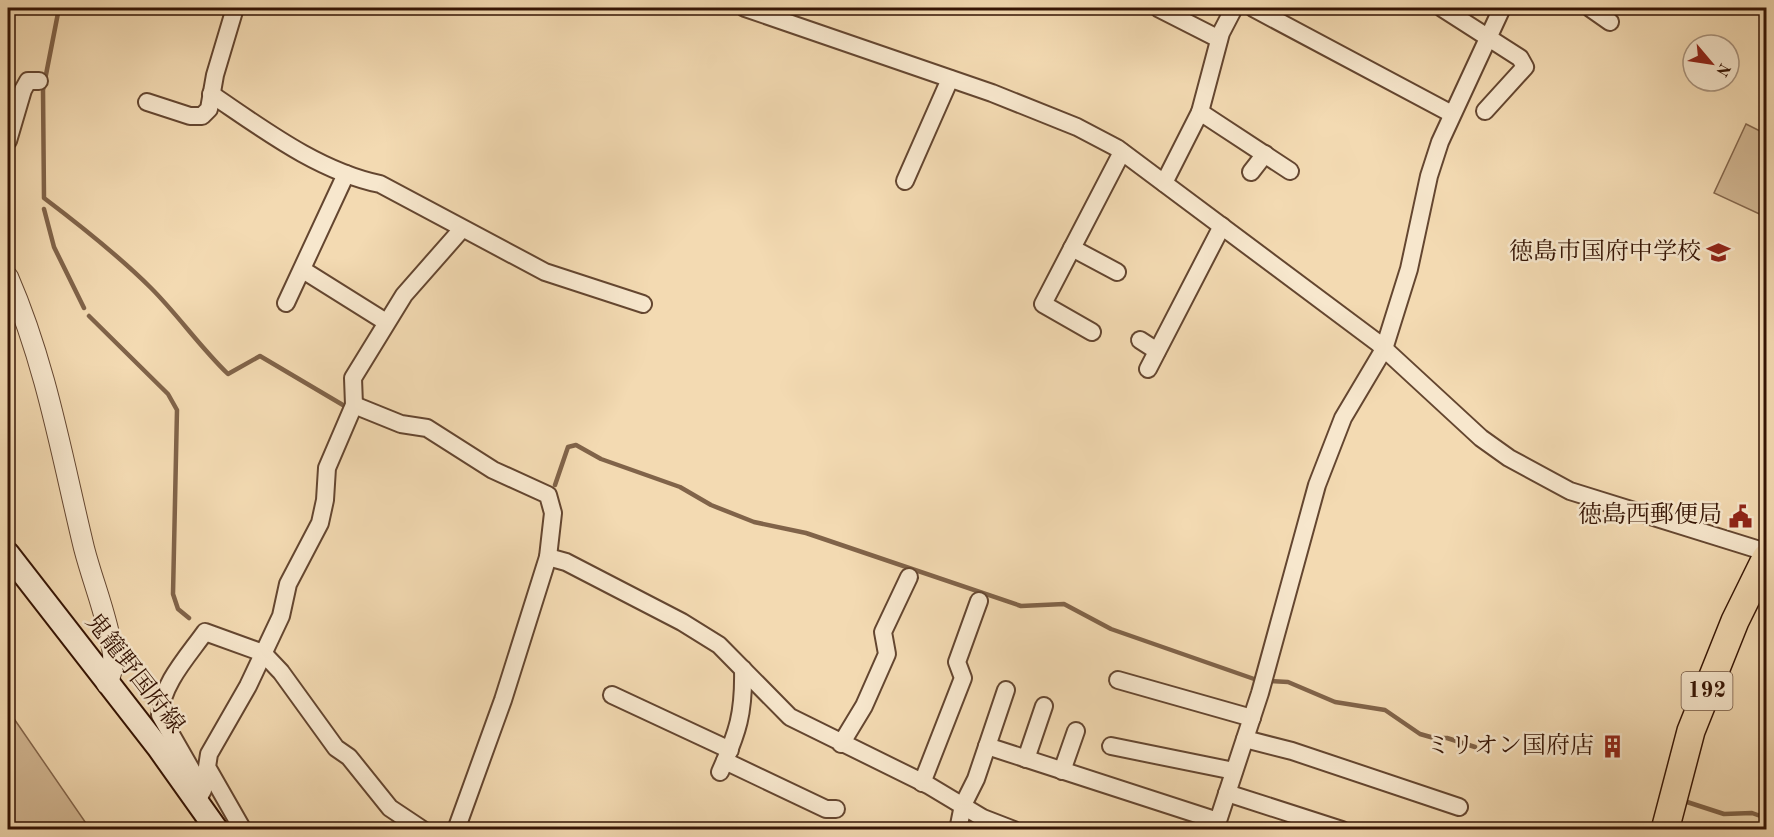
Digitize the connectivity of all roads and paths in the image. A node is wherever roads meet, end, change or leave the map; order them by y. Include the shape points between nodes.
1 (235, 8) edge
2 (745, 8) edge
3 (1158, 8) edge
4 (1234, 8) edge
5 (1253, 8) edge
6 (1442, 8) edge
7 (1502, 8) edge
8 (1590, 8) edge
9 (1610, 22) dead end
10 (1488, 36) junction
11 (1220, 39) junction
12 (950, 79) junction
13 (39, 81) dead end
14 (211, 94) junction
15 (147, 102) dead end
16 (1485, 111) dead end
17 (1200, 112) junction
18 (1452, 114) junction
19 (8, 141) edge
20 (1122, 152) junction
21 (1265, 154) junction
22 (1290, 171) dead end
23 (1251, 172) dead end
24 (346, 174) junction
25 (905, 181) dead end
26 (1164, 183) junction
27 (1222, 226) junction
28 (462, 229) junction
29 (1072, 248) junction
30 (303, 270) junction
31 (1117, 272) dead end
32 (8, 277) edge
33 (286, 303) dead end
34 (643, 304) dead end
35 (386, 322) junction
36 (1092, 332) dead end
37 (1140, 340) dead end
38 (1384, 349) junction
39 (1157, 351) junction
40 (1148, 369) dead end
41 (354, 405) junction
42 (1767, 552) edge
43 (8, 554) edge
44 (548, 557) junction
45 (1767, 558) edge
46 (909, 577) dead end
47 (979, 601) dead end
48 (263, 653) junction
49 (743, 669) junction
50 (1118, 680) dead end
51 (108, 684) junction
52 (1006, 690) dead end
53 (612, 695) dead end
54 (1044, 706) dead end
55 (1252, 718) junction
56 (1076, 730) dead end
57 (1245, 740) junction
58 (841, 744) junction
59 (987, 746) junction
60 (1111, 746) dead end
61 (1026, 759) junction
62 (725, 761) junction
63 (1062, 771) junction
64 (1234, 771) junction
65 (922, 783) junction
66 (1227, 793) junction
67 (197, 801) junction
68 (963, 805) junction
69 (1459, 807) dead end
70 (836, 809) dead end
71 (1217, 825) edge
72 (217, 830) edge
73 (243, 830) edge
74 (423, 830) edge
75 (456, 830) edge
76 (958, 830) edge
77 (1014, 830) edge
78 (1342, 830) edge
79 (1665, 830) edge

1 - 14 street
2 - 12 street
3 - 11 street
4 - 11 street
5 - 18 street
6 - 10 street
7 - 10 street
8 - 9 street
10 - 16 street via 1520,58 1525,67
10 - 18 street
11 - 17 street
12 - 20 street via 1077,127
12 - 25 street
13 - 19 street via 28,81 23,90
14 - 15 street via 208,110 202,116
14 - 24 street via 266,131
17 - 21 street
17 - 26 street
18 - 38 street via 1429,176 1409,269
20 - 26 street
20 - 29 street
21 - 22 street
21 - 23 street
24 - 28 street via 380,184
24 - 30 street
26 - 27 street
27 - 38 street
27 - 39 street via 1178,295
28 - 34 street via 545,272
28 - 35 street via 404,295
29 - 31 street
29 - 36 street via 1043,304
30 - 33 street
30 - 35 street
32 - 51 street via 42,369 112,652 114,668
35 - 41 street via 353,378
37 - 39 street
38 - 42 street via 1481,438 1540,475 1579,494
38 - 55 street via 1343,418 1317,484
39 - 40 street
41 - 44 street via 402,424 427,428 493,471 548,495 553,513
41 - 48 street via 327,468 320,523 288,584 281,616
43 - 51 main road, 鬼籠野国府線
44 - 49 street via 566,562 682,622 719,645
44 - 75 street via 503,700
45 - 79 highway, 192 via 1735,621 1691,731
46 - 58 street via 883,632 887,654 864,706
47 - 65 street via 957,662 963,678
48 - 67 street via 205,632 160,702 160,715 203,790
48 - 73 street via 209,754 207,767
48 - 74 street via 336,748 349,757 390,808
49 - 58 street via 790,717
49 - 62 street via 744,705
50 - 55 street
51 - 67 main road, 鬼籠野国府線
52 - 59 street
53 - 62 street
54 - 61 street
55 - 57 street
56 - 63 street
57 - 64 street
57 - 69 street
58 - 65 street
59 - 61 street
59 - 68 street
60 - 64 street
61 - 63 street
62 - 70 street via 826,809
63 - 71 street
64 - 66 street
65 - 68 street
66 - 71 street
66 - 78 street
67 - 72 main road, 鬼籠野国府線
68 - 76 street
68 - 77 street

